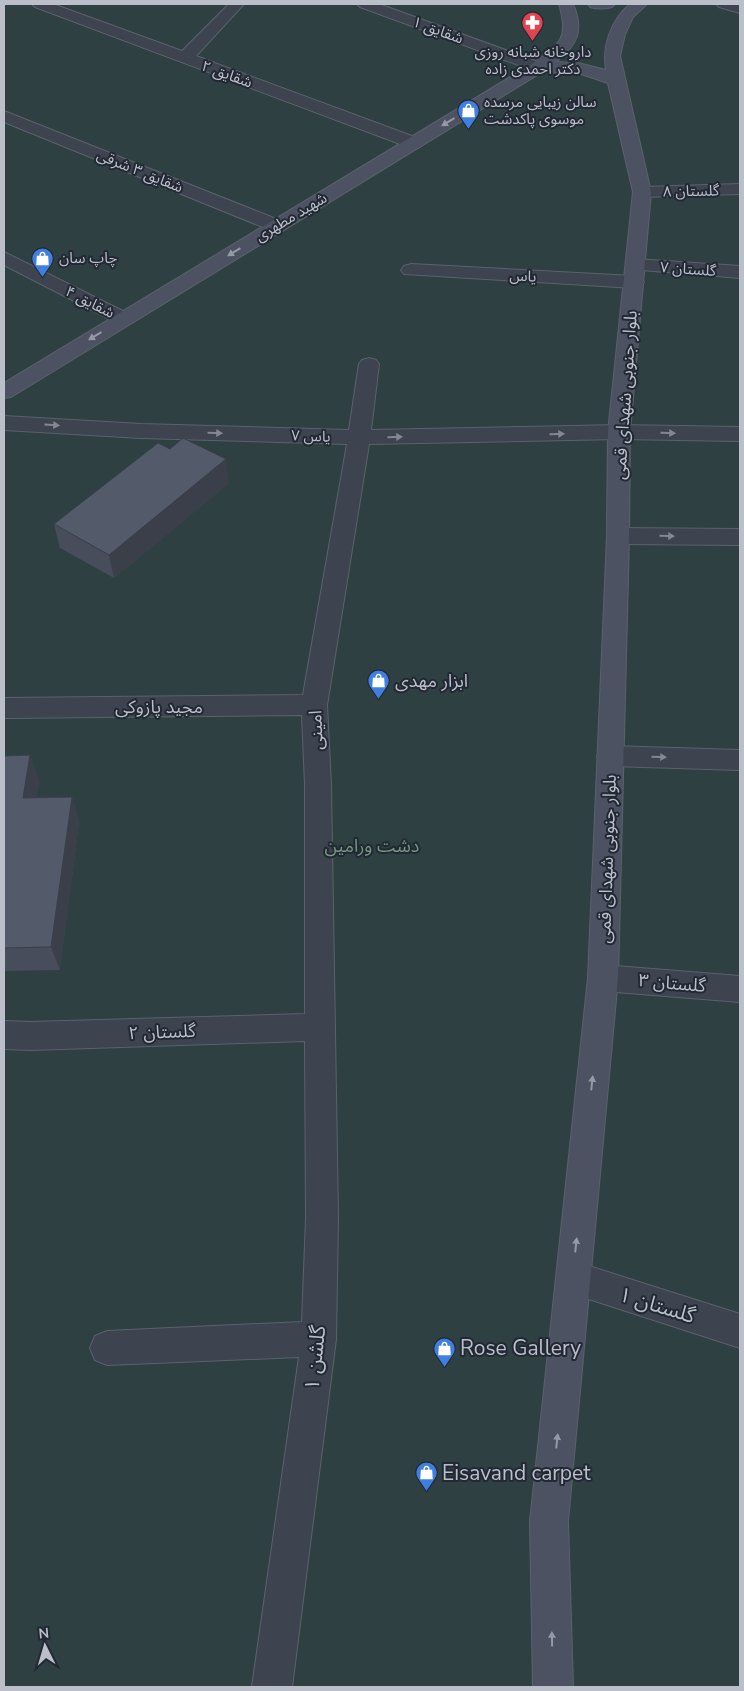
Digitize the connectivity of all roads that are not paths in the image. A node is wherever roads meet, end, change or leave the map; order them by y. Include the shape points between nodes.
1 (40, 4) edge
2 (237, 4) edge
3 (365, 4) edge
4 (566, 4) edge
5 (595, 4) edge
6 (607, 4) edge
7 (639, 4) edge
8 (724, 4) edge
9 (740, 8) edge
10 (185, 58) junction
11 (538, 67) junction
12 (616, 80) junction
13 (4, 116) edge
14 (414, 143) junction
15 (740, 190) edge
16 (642, 192) junction
17 (277, 226) junction
18 (4, 258) edge
19 (411, 270) dead end
20 (740, 272) edge
21 (635, 274) junction
22 (124, 319) junction
23 (369, 364) dead end
24 (4, 392) edge
25 (4, 423) edge
26 (619, 432) junction
27 (740, 434) edge
28 (359, 437) junction
29 (618, 536) junction
30 (740, 537) edge
31 (314, 706) junction
32 (4, 708) edge
33 (610, 756) junction
34 (740, 760) edge
35 (603, 978) junction
36 (740, 989) edge
37 (320, 1027) junction
38 (4, 1035) edge
39 (573, 1278) junction
40 (740, 1331) edge
41 (319, 1340) junction
42 (107, 1348) dead end
43 (272, 1687) edge
44 (553, 1687) edge

1 - 10 street, شقایق ۲
2 - 10 street
3 - 11 street, شقایق ۱
4 - 11 main road, شهید مطهری via 572,34 560,52
5 - 6 main road
7 - 12 main road, بلوار جنوبی شهدای قمی via 626,14 617,34 612,56
8 - 9 street
10 - 14 street, شقایق ۲
11 - 12 main road via 576,67
11 -> 14 main road, شهید مطهری
12 - 16 main road, بلوار جنوبی شهدای قمی
13 - 17 street, شقایق ۳ شرقی
14 - 17 main road, شهید مطهری
15 - 16 street, گلستان ۸
16 - 21 main road, بلوار جنوبی شهدای قمی
17 -> 22 main road, شهید مطهری
18 - 22 street, شقایق ۴
19 - 21 street, یاس
20 - 21 street, گلستان ۷
21 - 26 main road, بلوار جنوبی شهدای قمی
22 -> 24 main road, شهید مطهری
23 - 28 street, امینی
25 -> 28 street, یاس ۷ via 142,431
26 -> 27 street, یاس ۷
28 -> 26 street, یاس ۷
26 - 29 main road, بلوار جنوبی شهدای قمی
28 - 31 street, امینی
29 -> 30 street
29 - 33 main road, بلوار جنوبی شهدای قمی
31 - 32 street, مجید پازوکی
31 - 37 street, امینی via 318,785
33 -> 34 street
33 - 35 main road, بلوار جنوبی شهدای قمی
35 - 36 street, گلستان ۳
39 -> 35 main road, بلوار جنوبی شهدای قمی
37 - 38 street, گلستان ۲
37 - 41 street, گلشن ۱ via 322,1218
39 - 40 street, گلستان ۱
44 -> 39 main road, بلوار جنوبی شهدای قمی via 549,1521
41 - 42 street
41 - 43 street, گلشن ۱

